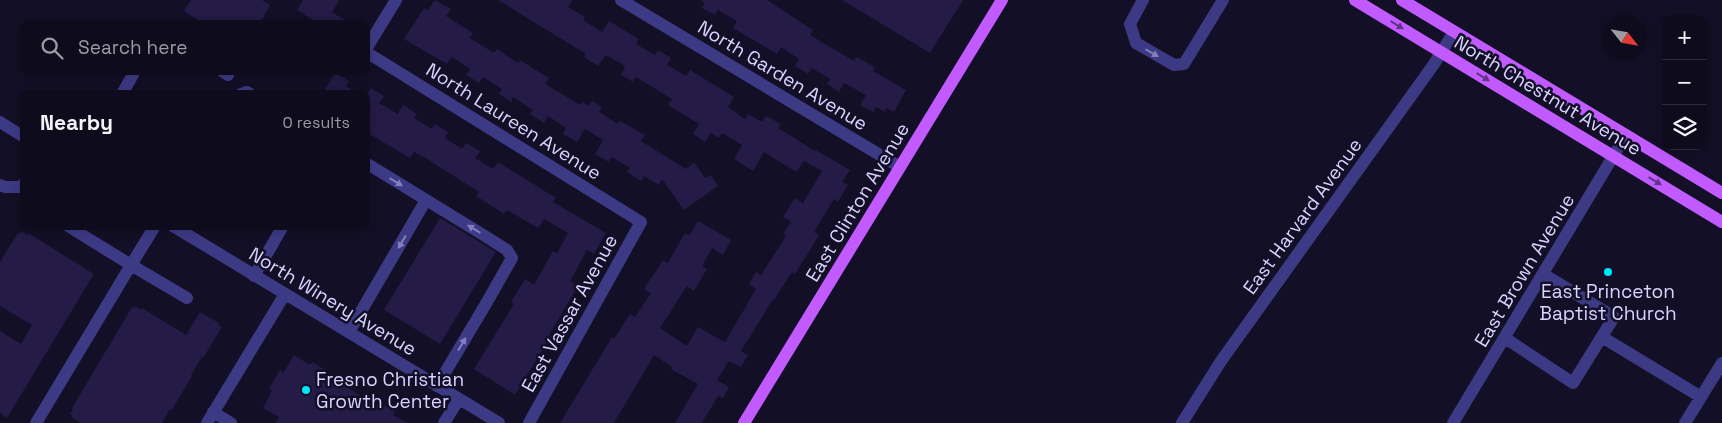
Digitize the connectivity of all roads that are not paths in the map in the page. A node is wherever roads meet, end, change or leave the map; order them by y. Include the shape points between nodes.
1 (396, 0) edge
2 (621, 0) edge
3 (1002, 0) edge
4 (1142, 0) edge
5 (1223, 0) edge
6 (1355, 0) edge
7 (1402, 0) edge
8 (1454, 32) junction
9 (370, 44) edge
10 (1441, 52) junction
11 (370, 53) edge
12 (134, 75) edge
13 (124, 90) edge
14 (0, 122) edge
15 (20, 134) edge
16 (1626, 135) junction
17 (1614, 156) junction
18 (370, 165) edge
19 (900, 167) junction
20 (0, 185) edge
21 (20, 185) edge
22 (1722, 193) edge
23 (426, 200) junction
24 (642, 222) joint
25 (1722, 222) edge
26 (74, 230) edge
27 (153, 230) edge
28 (179, 230) edge
29 (281, 230) edge
30 (131, 265) junction
31 (1543, 274) junction
32 (254, 276) junction
33 (285, 294) junction
34 (187, 298) dead end
35 (348, 332) junction
36 (1602, 337) junction
37 (1505, 338) junction
38 (1722, 363) edge
39 (437, 386) junction
40 (1701, 397) junction
41 (459, 399) junction
42 (210, 418) edge
43 (495, 422) edge
44 (36, 423) edge
45 (231, 423) edge
46 (444, 423) edge
47 (529, 423) edge
48 (744, 423) edge
49 (1182, 423) edge
50 (1453, 423) edge
51 (1685, 423) edge

1 - 9 street
2 - 19 street, North Garden Avenue
3 - 19 main road, East Clinton Avenue
4 -> 5 street via 1130,24 1136,43 1174,65 1184,64
6 -> 10 main road, North Chestnut Avenue
7 - 8 main road, North Chestnut Avenue
8 - 10 street, East Harvard Avenue
8 - 16 main road, North Chestnut Avenue
10 -> 17 main road, North Chestnut Avenue
10 - 49 street, East Harvard Avenue via 1221,361
11 - 24 street, North Laureen Avenue
12 - 13 street
14 - 15 street
16 - 17 street, East Brown Avenue
16 - 22 main road, North Chestnut Avenue
17 -> 25 main road, North Chestnut Avenue
17 - 31 street, East Brown Avenue
18 -> 23 street
19 - 48 main road, East Clinton Avenue
20 - 21 street via 5,188
23 -> 35 street
39 -> 23 street via 512,258 507,250
24 - 47 street, East Vassar Avenue
26 - 30 street
27 - 30 street
28 - 32 street, North Winery Avenue
29 - 32 street
30 - 34 street
30 - 44 street
31 - 36 street via 1614,317
31 - 37 street, East Brown Avenue
32 - 33 street, North Winery Avenue
33 - 35 street, North Winery Avenue
33 - 42 street
35 - 39 street, North Winery Avenue
36 - 37 street via 1573,383
36 - 40 street
37 - 50 street, East Brown Avenue
38 - 40 street
39 - 41 street, North Winery Avenue
40 - 51 street
41 - 43 street, North Winery Avenue
41 - 46 street
42 - 45 street

